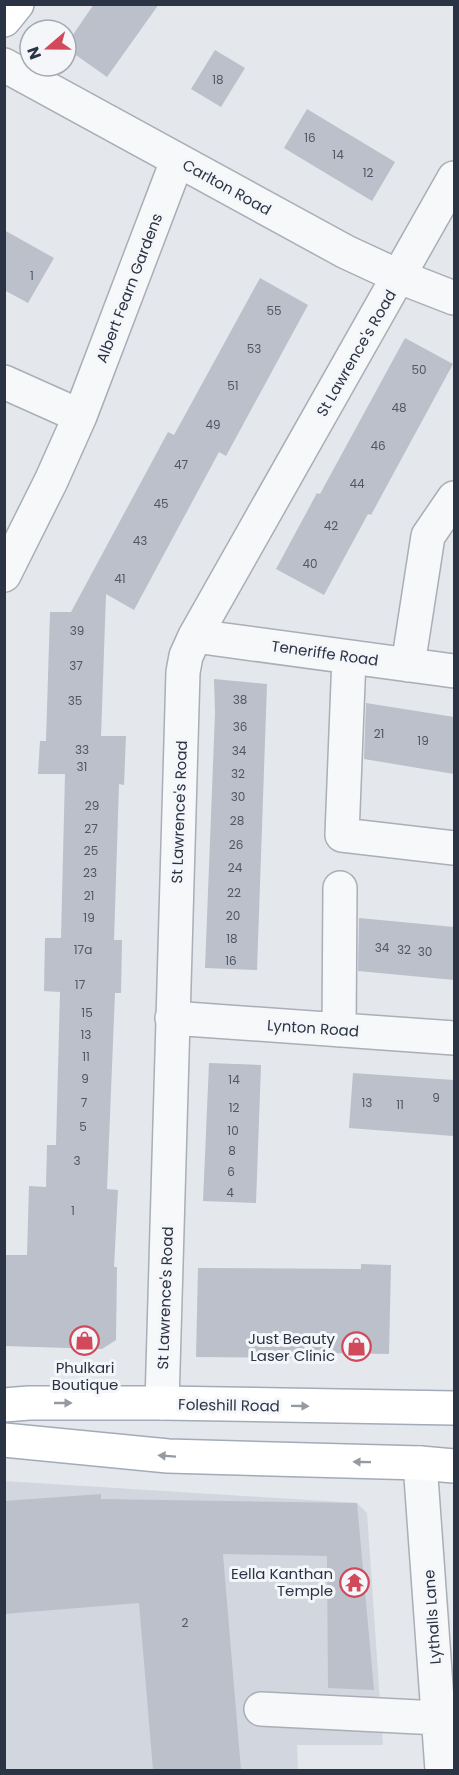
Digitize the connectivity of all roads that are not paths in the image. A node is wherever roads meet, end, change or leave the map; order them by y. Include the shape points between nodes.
1 (17, 4) edge
2 (4, 20) edge
3 (4, 65) edge
4 (177, 161) junction
5 (454, 178) edge
6 (400, 277) junction
7 (454, 298) edge
8 (4, 382) edge
9 (80, 416) junction
10 (454, 498) edge
11 (4, 575) edge
12 (195, 636) junction
13 (349, 657) junction
14 (408, 665) junction
15 (454, 671) edge
16 (454, 848) edge
17 (340, 888) dead end
18 (172, 1018) junction
19 (339, 1030) junction
20 (454, 1038) edge
21 (162, 1403) junction
22 (4, 1405) edge
23 (454, 1408) edge
24 (4, 1440) edge
25 (420, 1463) junction
26 (454, 1466) edge
27 (261, 1709) dead end
28 (438, 1718) junction
29 (442, 1770) edge

1 - 2 main road
3 - 4 street, Carlton Road
4 - 6 street, Carlton Road
4 - 9 street, Albert Fearn Gardens
5 - 6 street, St Lawrence's Road
6 - 7 street, Carlton Road
6 - 12 street, St Lawrence's Road
8 - 9 street
9 - 11 street, Albert Fearn Gardens
10 - 14 street via 428,536
12 - 13 street, Teneriffe Road
12 - 18 street, St Lawrence's Road via 183,672
13 - 14 street, Teneriffe Road
13 - 16 street via 342,835
14 - 15 street, Teneriffe Road
17 - 19 street
18 - 19 street, Lynton Road
18 - 21 street, St Lawrence's Road
19 - 20 street, Lynton Road
22 -> 21 main road, Foleshill Road
21 -> 23 main road, Foleshill Road
25 -> 24 main road via 168,1456
25 - 26 main road
25 - 28 street, Lythalls Lane
27 - 28 street
28 - 29 street, Lythalls Lane

